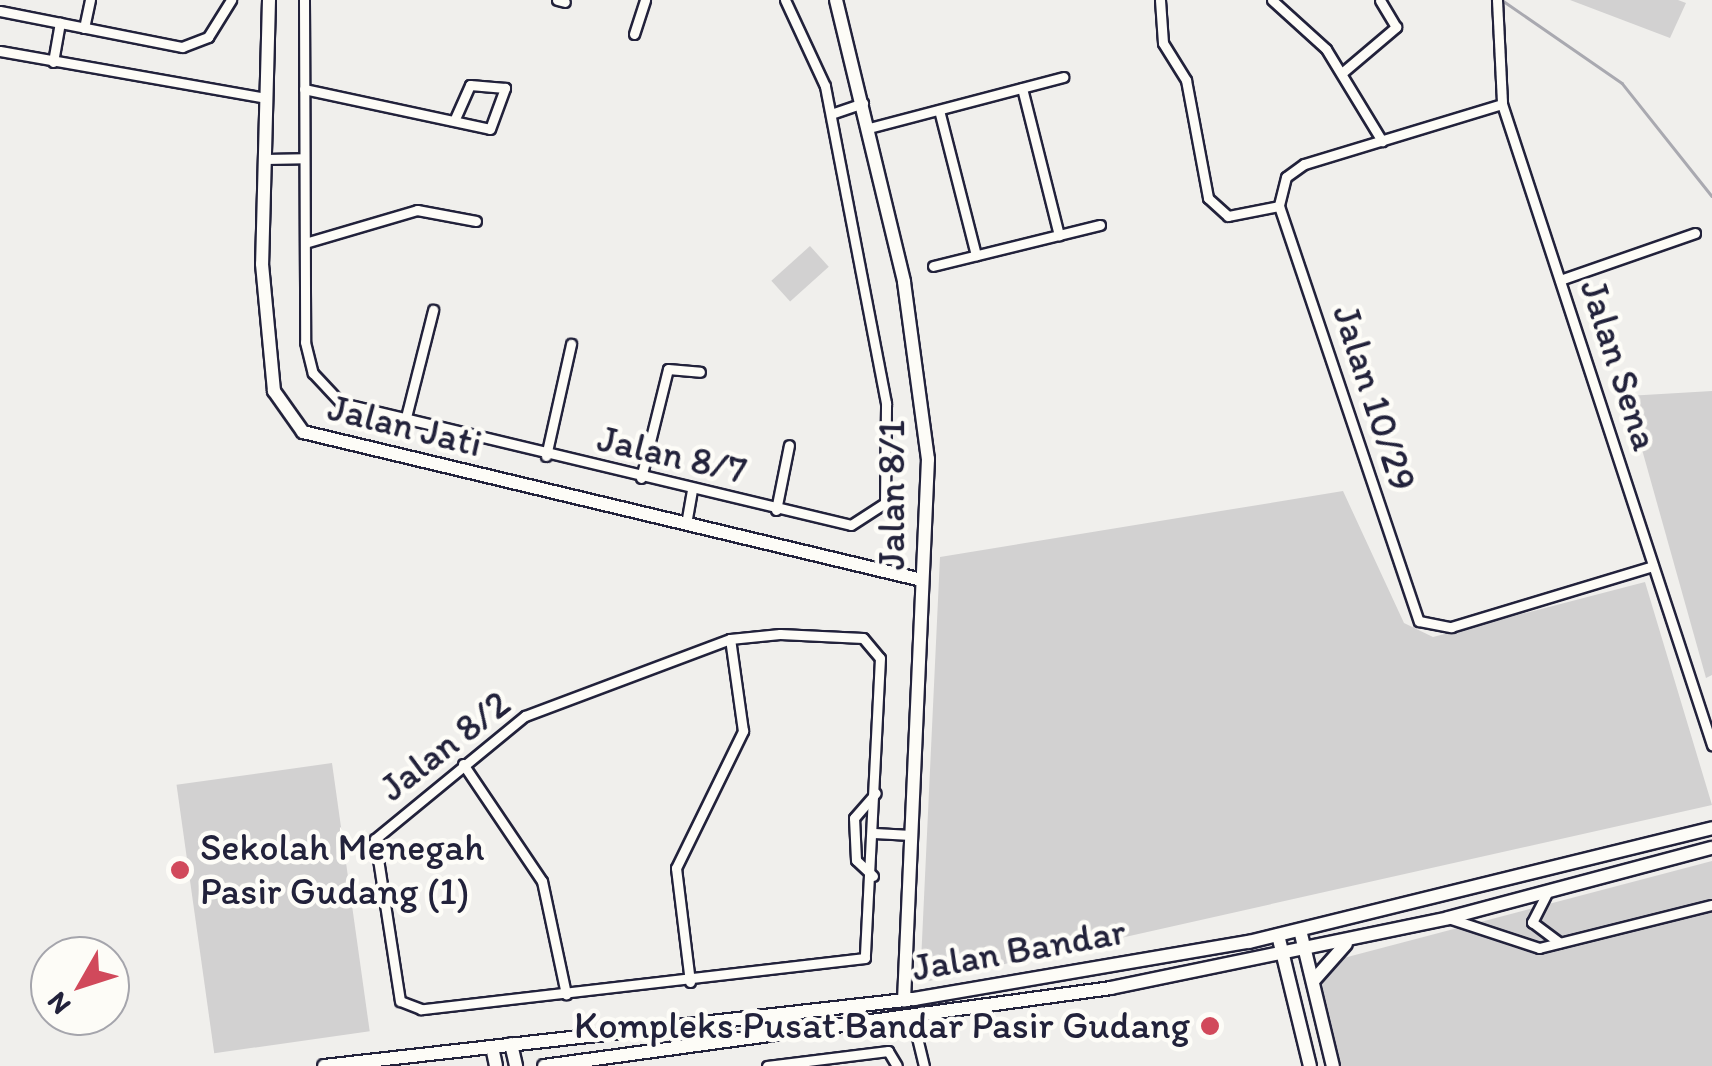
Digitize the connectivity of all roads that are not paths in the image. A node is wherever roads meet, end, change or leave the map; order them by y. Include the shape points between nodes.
1 (90, 0) edge
2 (231, 0) edge
3 (268, 0) edge
4 (304, 0) edge
5 (645, 0) edge
6 (785, 0) edge
7 (836, 0) edge
8 (1160, 0) edge
9 (1272, 0) edge
10 (1380, 0) edge
11 (1496, 0) edge
12 (0, 10) edge
13 (60, 23) junction
14 (84, 28) junction
15 (634, 34) dead end
16 (0, 51) edge
17 (53, 62) junction
18 (1343, 72) junction
19 (1063, 78) dead end
20 (1022, 88) junction
21 (304, 89) junction
22 (268, 98) junction
23 (863, 104) junction
24 (1502, 104) junction
25 (939, 110) junction
26 (831, 114) junction
27 (456, 119) junction
28 (870, 128) junction
29 (1382, 141) junction
30 (304, 158) junction
31 (265, 159) junction
32 (1279, 206) junction
33 (476, 221) dead end
34 (1100, 225) dead end
35 (1695, 233) dead end
36 (1059, 235) junction
37 (304, 243) junction
38 (976, 255) junction
39 (933, 266) dead end
40 (1560, 280) junction
41 (432, 310) dead end
42 (571, 344) dead end
43 (700, 372) dead end
44 (404, 425) junction
45 (789, 445) dead end
46 (546, 456) junction
47 (641, 478) junction
48 (692, 490) junction
49 (776, 510) junction
50 (686, 524) junction
51 (1654, 566) junction
52 (922, 580) junction
53 (730, 638) junction
54 (1712, 744) edge
55 (463, 764) junction
56 (876, 793) junction
57 (1712, 828) edge
58 (874, 834) junction
59 (912, 835) junction
60 (1709, 848) edge
61 (873, 876) junction
62 (1553, 889) junction
63 (1712, 904) edge
64 (1448, 918) junction
65 (1300, 930) junction
66 (1278, 936) junction
67 (1352, 940) junction
68 (1561, 943) junction
69 (1304, 949) junction
70 (1282, 954) junction
71 (690, 982) junction
72 (1313, 983) junction
73 (566, 994) junction
74 (904, 1000) junction
75 (913, 1021) junction
76 (511, 1044) junction
77 (492, 1046) junction
78 (324, 1066) edge
79 (496, 1066) edge
80 (516, 1066) edge
81 (544, 1066) edge
82 (767, 1066) edge
83 (896, 1066) edge
84 (924, 1066) edge
85 (1310, 1066) edge
86 (1332, 1066) edge

1 - 14 street
2 - 14 street via 223,21 192,46
3 - 22 main road, Jalan Jati
4 - 21 street, Jalan 8/7
5 - 15 street
6 - 26 street, Jalan 8/7 via 812,48
7 - 23 main road, Jalan 8/1
8 - 32 street via 1162,44 1186,80 1208,198 1228,216
9 - 18 street
10 - 18 street via 1396,26
11 - 24 street, Jalan Sena
12 - 13 street
13 - 14 street
13 - 17 street
16 - 17 street
17 - 22 street
18 - 29 street
19 - 20 street
20 - 25 street
20 - 36 street
21 - 27 street
21 - 30 street, Jalan 8/7
22 - 31 main road, Jalan Jati
23 - 26 street
23 - 28 main road, Jalan 8/1
24 - 29 street
24 - 40 street, Jalan Sena
25 - 28 street
25 - 38 street
26 - 49 street, Jalan 8/7 via 886,403 886,496 880,511 852,525
27 - 27 street via 493,128 505,88 470,85
28 - 52 main road, Jalan 8/1 via 926,419
29 - 32 street via 1292,170
30 - 31 street
30 - 37 street, Jalan 8/7
31 - 50 main road, Jalan Jati via 274,391 304,432
32 - 51 street, Jalan 10/29 via 1419,621 1451,627
33 - 37 street via 417,210
34 - 36 street
35 - 40 street
36 - 38 street
37 - 44 street, Jalan 8/7 via 313,373 346,407
38 - 39 street
40 - 51 street, Jalan Sena
41 - 44 street
42 - 46 street
43 - 47 street via 668,369
44 - 46 street, Jalan 8/7
45 - 49 street
46 - 47 street, Jalan 8/7
47 - 48 street, Jalan 8/7
48 - 49 street, Jalan 8/7
48 - 50 street
50 - 52 main road, Jalan Jati
51 - 54 street, Jalan Sena
52 - 59 main road, Jalan 8/1
53 - 55 street, Jalan 8/2 via 526,716
53 - 56 street, Jalan 8/2 via 806,634 873,645 881,663
53 - 71 street via 744,731 676,868
55 - 73 street via 542,881
55 - 73 street, Jalan 8/2 via 375,840 394,992 419,1010
56 - 58 street, Jalan 8/2
56 - 61 street via 854,818 857,863
57 - 65 main road, Jalan Bandar
58 - 59 street
58 - 61 street, Jalan 8/2
59 - 74 main road, Jalan 8/1
60 - 62 main road, Jalan Bandar
61 - 71 street, Jalan 8/2 via 872,947 859,962
62 - 64 main road, Jalan Bandar
62 - 68 street via 1535,903 1532,922
63 - 68 street
64 - 67 main road, Jalan Bandar
64 - 68 street via 1521,947
65 - 66 main road, Jalan Bandar
65 - 69 main road
66 - 70 main road
66 - 74 main road, Jalan Bandar
67 - 69 main road, Jalan Bandar
67 - 72 main road
69 - 70 main road, Jalan Bandar
69 - 72 main road
70 - 75 main road, Jalan Bandar
70 - 85 main road
71 - 73 street, Jalan 8/2
72 - 86 main road
74 - 76 main road, Jalan Bandar
75 - 81 main road, Jalan Bandar
75 - 84 street
76 - 77 main road, Jalan Bandar
76 - 80 main road
77 - 78 main road, Jalan Bandar
77 - 79 main road
82 - 83 street via 888,1051

